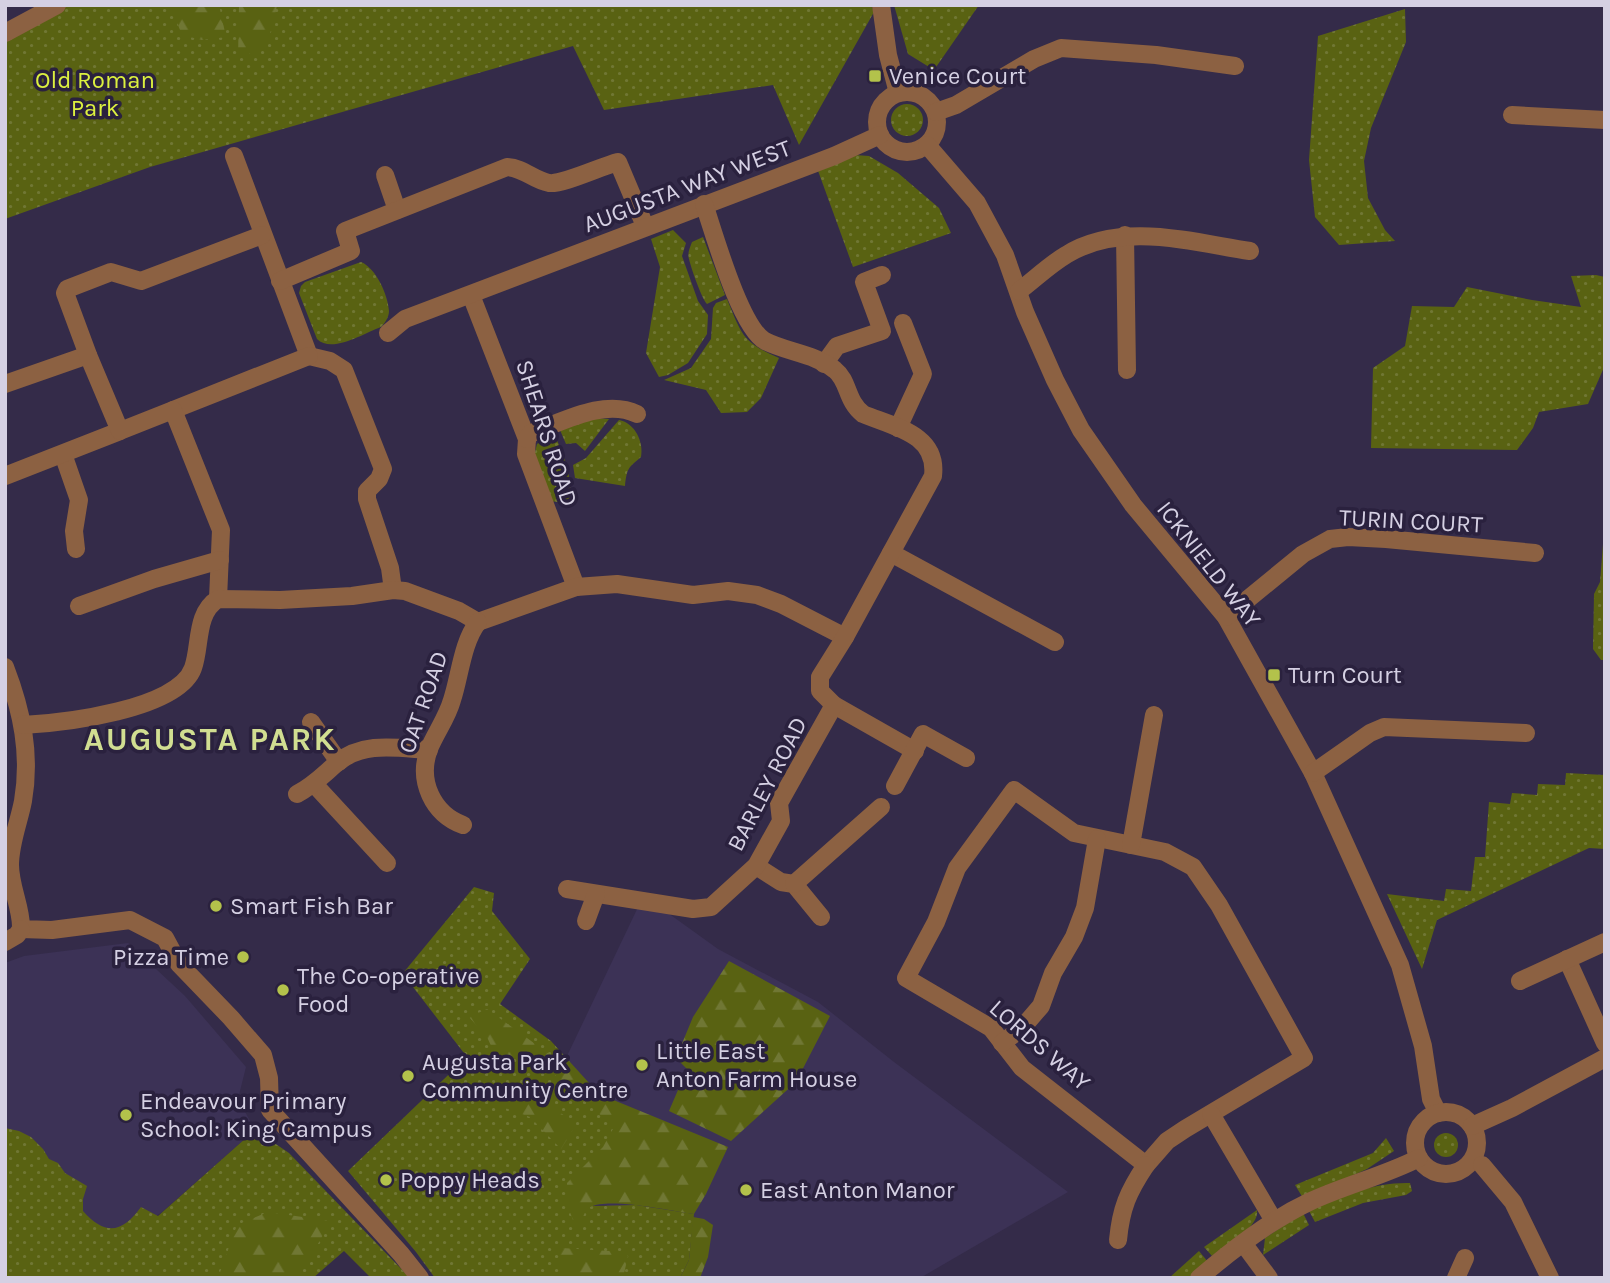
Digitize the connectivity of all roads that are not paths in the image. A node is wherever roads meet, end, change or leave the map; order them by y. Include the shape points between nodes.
1 (57, 5) edge
2 (881, 5) edge
3 (5, 33) edge
4 (1235, 66) dead end
5 (898, 93) junction
6 (936, 111) junction
7 (1512, 115) dead end
8 (1605, 120) edge
9 (880, 135) junction
10 (927, 145) junction
11 (234, 156) dead end
12 (385, 175) dead end
13 (704, 204) junction
14 (397, 210) junction
15 (645, 226) junction
16 (262, 235) junction
17 (1125, 235) junction
18 (1250, 251) dead end
19 (882, 275) dead end
20 (280, 281) junction
21 (1019, 292) junction
22 (471, 295) junction
23 (903, 323) dead end
24 (388, 333) dead end
25 (88, 355) junction
26 (309, 356) junction
27 (824, 363) junction
28 (1127, 370) dead end
29 (5, 384) edge
30 (173, 410) junction
31 (637, 414) dead end
32 (898, 429) junction
33 (120, 431) junction
34 (527, 439) junction
35 (62, 454) junction
36 (5, 476) edge
37 (76, 549) dead end
38 (1535, 552) dead end
39 (891, 553) junction
40 (220, 560) junction
41 (576, 587) junction
42 (393, 590) junction
43 (218, 599) junction
44 (79, 606) dead end
45 (1226, 617) junction
46 (478, 622) junction
47 (845, 637) junction
48 (1055, 642) dead end
49 (5, 667) edge
50 (834, 705) junction
51 (1154, 715) dead end
52 (311, 722) dead end
53 (23, 725) junction
54 (1526, 733) dead end
55 (429, 750) junction
56 (915, 751) junction
57 (967, 758) dead end
58 (338, 762) junction
59 (1313, 773) junction
60 (315, 785) junction
61 (895, 786) dead end
62 (297, 793) dead end
63 (881, 807) dead end
64 (463, 825) dead end
65 (1097, 839) junction
66 (1130, 845) junction
67 (387, 863) dead end
68 (757, 866) junction
69 (794, 884) junction
70 (567, 890) dead end
71 (596, 894) junction
72 (821, 917) dead end
73 (586, 921) dead end
74 (20, 929) junction
75 (5, 942) edge
76 (1605, 942) edge
77 (1567, 959) junction
78 (1520, 981) dead end
79 (1002, 1043) junction
80 (1605, 1043) edge
81 (1605, 1058) edge
82 (1438, 1113) junction
83 (1211, 1114) junction
84 (1472, 1126) junction
85 (1419, 1158) junction
86 (1146, 1165) junction
87 (1482, 1165) dead end
88 (1274, 1221) junction
89 (1118, 1240) dead end
90 (1243, 1243) junction
91 (1465, 1258) dead end
92 (421, 1278) edge
93 (1199, 1278) edge
94 (1269, 1278) edge
95 (1456, 1278) edge
96 (1550, 1278) edge

1 - 3 street
2 - 5 street
4 - 6 street via 1060,48 956,105
5 - 6 street via 916,93
5 - 9 street via 879,110
6 - 10 street via 937,130
7 - 8 street
9 - 10 street via 901,152
9 - 13 street, AUGUSTA WAY WEST
10 - 21 street, ICKNIELD WAY via 977,203
11 - 16 street
12 - 14 street
13 - 15 street, AUGUSTA WAY WEST
13 - 27 street, BARLEY ROAD via 754,332 767,342
14 - 15 street via 507,167 556,183 616,158
14 - 20 street via 345,231 352,251
15 - 22 street, AUGUSTA WAY WEST
16 - 20 street
16 - 25 street via 141,281 111,272 67,289 66,298
17 - 18 street
17 - 21 street via 1066,255
17 - 28 street
19 - 27 street via 864,282 882,331 837,346
20 - 26 street
21 - 45 street, ICKNIELD WAY via 1081,430 1133,505
22 - 24 street, AUGUSTA WAY WEST via 405,319
22 - 34 street, SHEARS ROAD
23 - 32 street via 923,374
25 - 29 street
25 - 33 street
26 - 30 street
26 - 42 street via 344,370 383,469 370,485 367,499
27 - 32 street, BARLEY ROAD via 842,377 856,409
30 - 33 street
30 - 40 street via 221,530
31 - 34 street via 621,408 598,410
32 - 39 street, BARLEY ROAD via 923,442 932,453 934,467 929,486
33 - 35 street
34 - 41 street, SHEARS ROAD via 526,454
35 - 36 street
35 - 37 street via 79,500
38 - 45 street, TURIN COURT via 1386,539 1330,539 1303,554
39 - 47 street, BARLEY ROAD
39 - 48 street
40 - 43 street
40 - 44 street
41 - 46 street
41 - 47 street via 617,584 693,595 744,592 781,604
42 - 43 street via 293,600
42 - 46 street via 415,593
43 - 53 street via 204,617 191,673 175,689 115,712
45 - 59 street, ICKNIELD WAY
46 - 55 street, OAT ROAD via 446,719
47 - 50 street, BARLEY ROAD via 820,677 820,691
49 - 53 street
50 - 56 street, BARLEY ROAD
50 - 68 street, BARLEY ROAD via 779,803 781,821
51 - 66 street
52 - 58 street
53 - 74 street via 24,789 10,863
54 - 59 street via 1384,727
55 - 58 street via 372,748 353,752
55 - 64 street, OAT ROAD via 426,774 434,804
56 - 57 street via 923,734
56 - 61 street
58 - 60 street
59 - 82 street, ICKNIELD WAY via 1400,965
60 - 62 street
60 - 67 street
63 - 69 street
65 - 66 street, LORDS WAY
65 - 79 street via 1085,908 1074,937 1041,1006
65 - 79 street, LORDS WAY via 1074,833 1014,790 957,868 936,922 906,978 991,1028
66 - 83 street, LORDS WAY via 1176,857 1199,873 1304,1058
68 - 69 street via 781,882
68 - 71 street, BARLEY ROAD via 711,907 693,909
69 - 72 street
70 - 71 street, BARLEY ROAD
71 - 73 street
74 - 75 street
74 - 92 street via 52,930 130,920 165,938 179,964 263,1055 270,1110
76 - 77 street
77 - 78 street
77 - 80 street
79 - 86 street, LORDS WAY via 1022,1068
81 - 84 street
82 - 84 street via 1457,1114
82 - 85 street via 1418,1131
83 - 86 street, LORDS WAY via 1167,1141
83 - 88 street
84 - 85 street via 1476,1151 1462,1170 1438,1173
85 - 88 street
86 - 89 street, LORDS WAY via 1126,1198
87 - 96 street via 1513,1202
88 - 90 street
90 - 93 street
90 - 94 street
91 - 95 street

